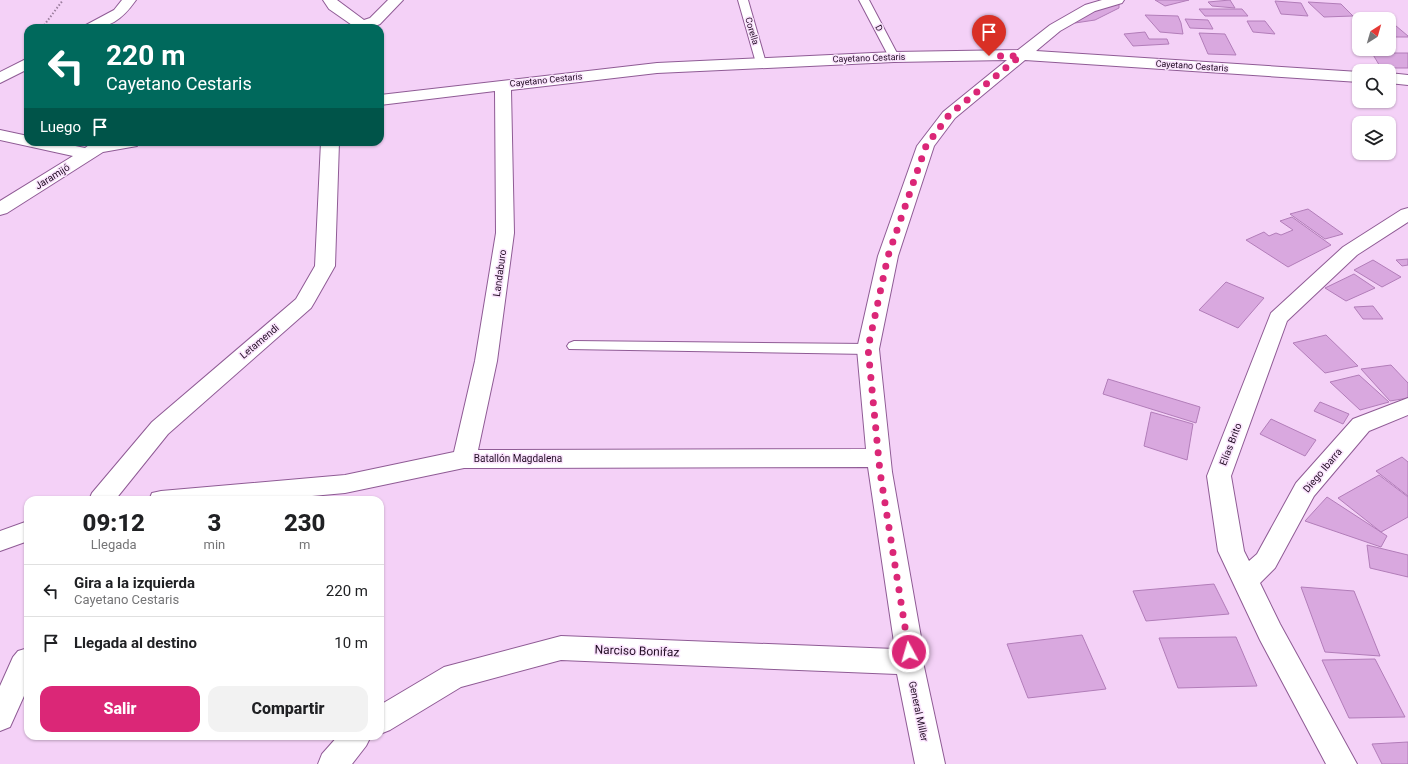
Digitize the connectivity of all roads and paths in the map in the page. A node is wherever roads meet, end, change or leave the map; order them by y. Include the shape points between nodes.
1 (63, 0) edge
2 (129, 0) edge
3 (330, 0) edge
4 (396, 0) edge
5 (743, 0) edge
6 (864, 0) edge
7 (1117, 0) edge
8 (45, 24) edge
9 (98, 24) edge
10 (356, 24) edge
11 (368, 24) edge
12 (1020, 56) junction
13 (894, 57) junction
14 (761, 63) junction
15 (24, 65) edge
16 (1352, 77) edge
17 (0, 78) edge
18 (1396, 79) edge
19 (1408, 80) edge
20 (502, 85) junction
21 (384, 100) edge
22 (0, 135) edge
23 (24, 140) edge
24 (75, 146) edge
25 (108, 146) edge
26 (330, 146) edge
27 (96, 148) edge
28 (0, 209) edge
29 (1408, 214) edge
30 (574, 346) dead end
31 (868, 348) junction
32 (1408, 406) edge
33 (879, 458) junction
34 (464, 459) junction
35 (345, 484) junction
36 (104, 496) edge
37 (207, 496) edge
38 (326, 496) edge
39 (24, 532) edge
40 (0, 541) edge
41 (1246, 580) junction
42 (909, 662) junction
43 (24, 665) edge
44 (0, 718) edge
45 (384, 719) edge
46 (353, 740) edge
47 (333, 764) edge
48 (930, 764) edge
49 (1342, 764) edge

1 - 8 path
2 - 9 street via 119,13
3 - 10 street
4 - 11 street via 375,21
5 - 14 lane, Corella
6 - 13 lane, D
7 - 12 street, General Miller via 1090,8 1055,28
12 - 13 street, Cayetano Cestaris
12 - 16 street, Cayetano Cestaris
12 - 31 street, General Miller via 949,115 926,146 888,256
13 - 14 street, Cayetano Cestaris
14 - 20 street, Cayetano Cestaris via 657,68
15 - 17 street
18 - 19 street
20 - 21 street, Cayetano Cestaris
20 - 34 street, Landaburo via 505,233 486,361
22 - 23 street
24 - 27 street
25 - 27 street
26 - 36 street, Letamendi via 325,266 304,303 160,428
27 - 28 street, Jaramijó
29 - 41 street, Elías Brito via 1350,251 1278,318 1219,476 1230,551
30 - 31 lane
31 - 33 street, General Miller
32 - 41 street, Diego Ibarra via 1361,424 1305,490 1266,561
33 - 34 street, Batallón Magdalena
33 - 42 street, General Miller
34 - 35 street, Batallón Magdalena
35 - 37 street, Batallón Magdalena
35 - 38 street
39 - 40 street
41 - 49 street, Elías Brito via 1270,632
42 - 45 street, Narciso Bonifaz via 561,648 454,676
42 - 48 street, General Miller
43 - 44 street
46 - 47 street

